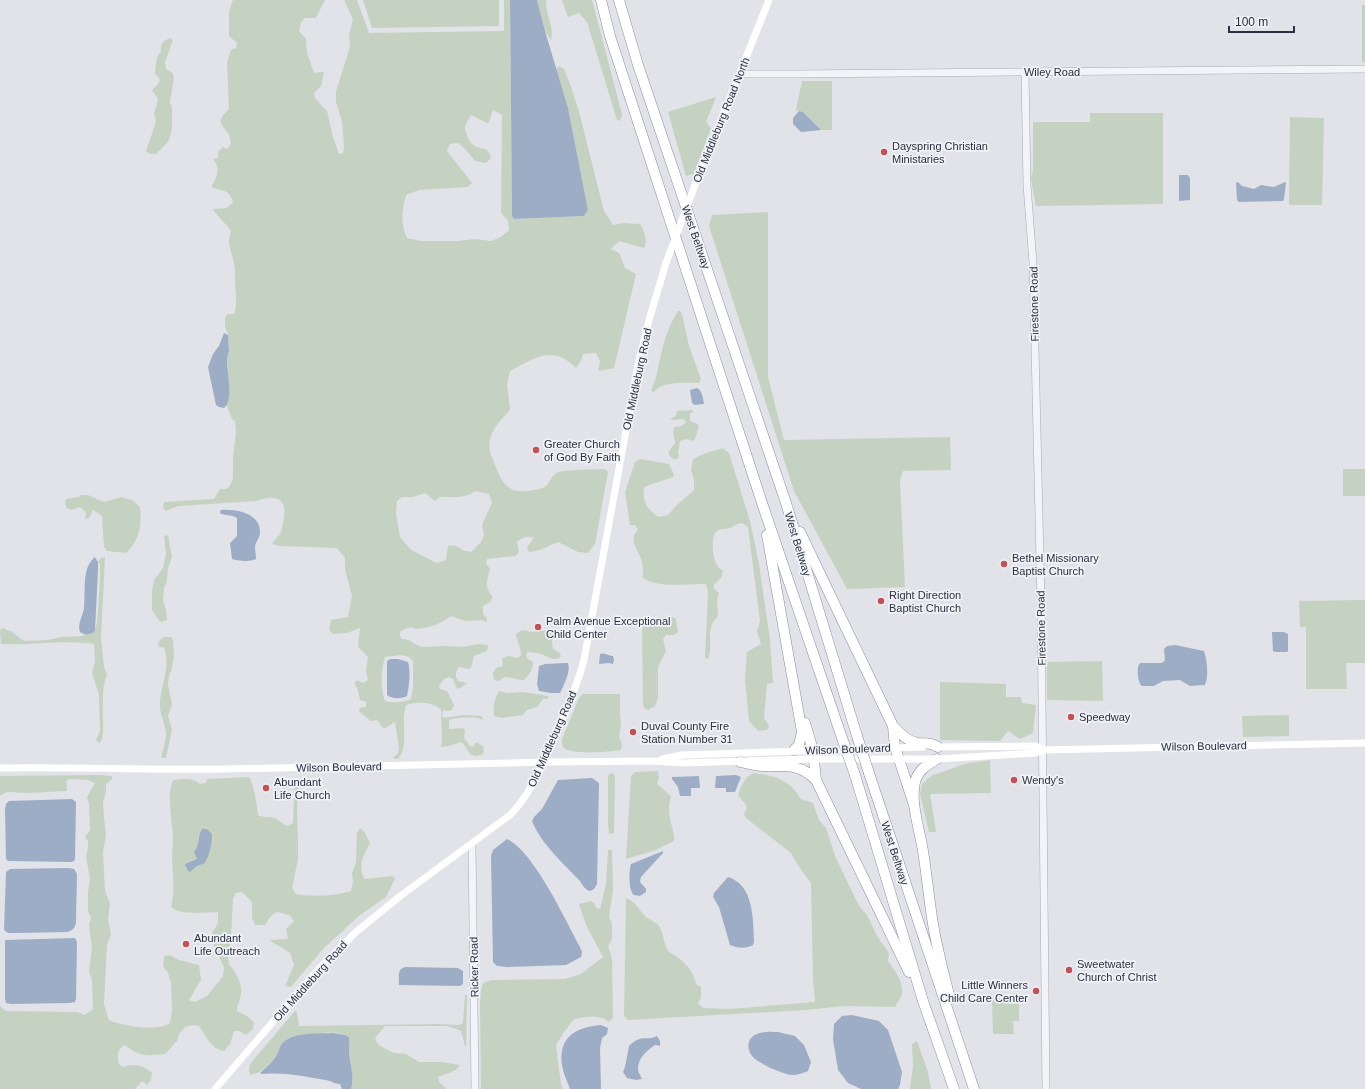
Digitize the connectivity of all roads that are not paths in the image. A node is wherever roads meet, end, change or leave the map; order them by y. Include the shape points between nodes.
1 (600, 0) edge
2 (619, 0) edge
3 (769, 0) edge
4 (1365, 69) edge
5 (1026, 72) junction
6 (740, 74) junction
7 (666, 263) joint
8 (786, 503) junction
9 (762, 504) junction
10 (796, 699) junction
11 (894, 726) junction
12 (1365, 743) edge
13 (895, 747) junction
14 (938, 747) junction
15 (794, 750) junction
16 (1043, 750) junction
17 (814, 754) junction
18 (898, 759) junction
19 (937, 759) junction
20 (666, 760) junction
21 (543, 762) junction
22 (740, 762) junction
23 (0, 768) edge
24 (816, 780) junction
25 (914, 805) junction
26 (472, 844) junction
27 (923, 1001) junction
28 (952, 1022) junction
29 (216, 1089) edge
30 (475, 1089) edge
31 (954, 1089) edge
32 (974, 1089) edge
33 (1046, 1089) edge

1 - 9 highway, West Beltway
2 - 8 highway, West Beltway via 638,65
3 - 6 main road, Old Middleburg Road North
4 - 5 street, Wiley Road
5 - 6 street, Wiley Road
5 - 16 street, Firestone Road via 1027,185 1034,269
6 - 7 main road, Old Middleburg Road North, bridge
7 - 21 main road, Old Middleburg Road via 638,365 584,660 574,691
8 - 11 highway
8 - 28 highway, West Beltway, bridge via 868,773
9 - 10 highway
9 - 27 highway, West Beltway, bridge via 855,774
10 - 15 highway via 802,732 799,745
10 - 17 highway
11 - 13 highway
11 - 14 highway via 911,742
12 - 16 main road, Wilson Boulevard
13 - 14 main road, Wilson Boulevard
13 - 17 main road, Wilson Boulevard
13 - 18 highway
14 - 16 main road, Wilson Boulevard via 1036,746
15 - 17 main road, Wilson Boulevard
15 - 20 main road, Wilson Boulevard via 682,754
16 - 19 main road, Wilson Boulevard via 1036,754
16 - 33 street, Firestone Road
17 - 18 main road, Wilson Boulevard
17 - 22 main road, Wilson Boulevard
17 - 24 highway
18 - 19 main road, Wilson Boulevard
18 - 25 highway
19 - 25 highway via 923,768 916,778
20 - 21 main road, Wilson Boulevard
20 - 22 main road, Wilson Boulevard via 682,763
21 - 23 main road, Wilson Boulevard via 225,770
21 - 26 main road, Old Middleburg Road via 522,802 510,815
22 - 24 highway via 756,766 791,766 803,770
24 - 27 highway
25 - 28 highway via 933,926 953,1012
26 - 29 main road, Old Middleburg Road via 369,921 338,948
26 - 30 street, Ricker Road
27 - 31 highway, West Beltway
28 - 32 highway, West Beltway

